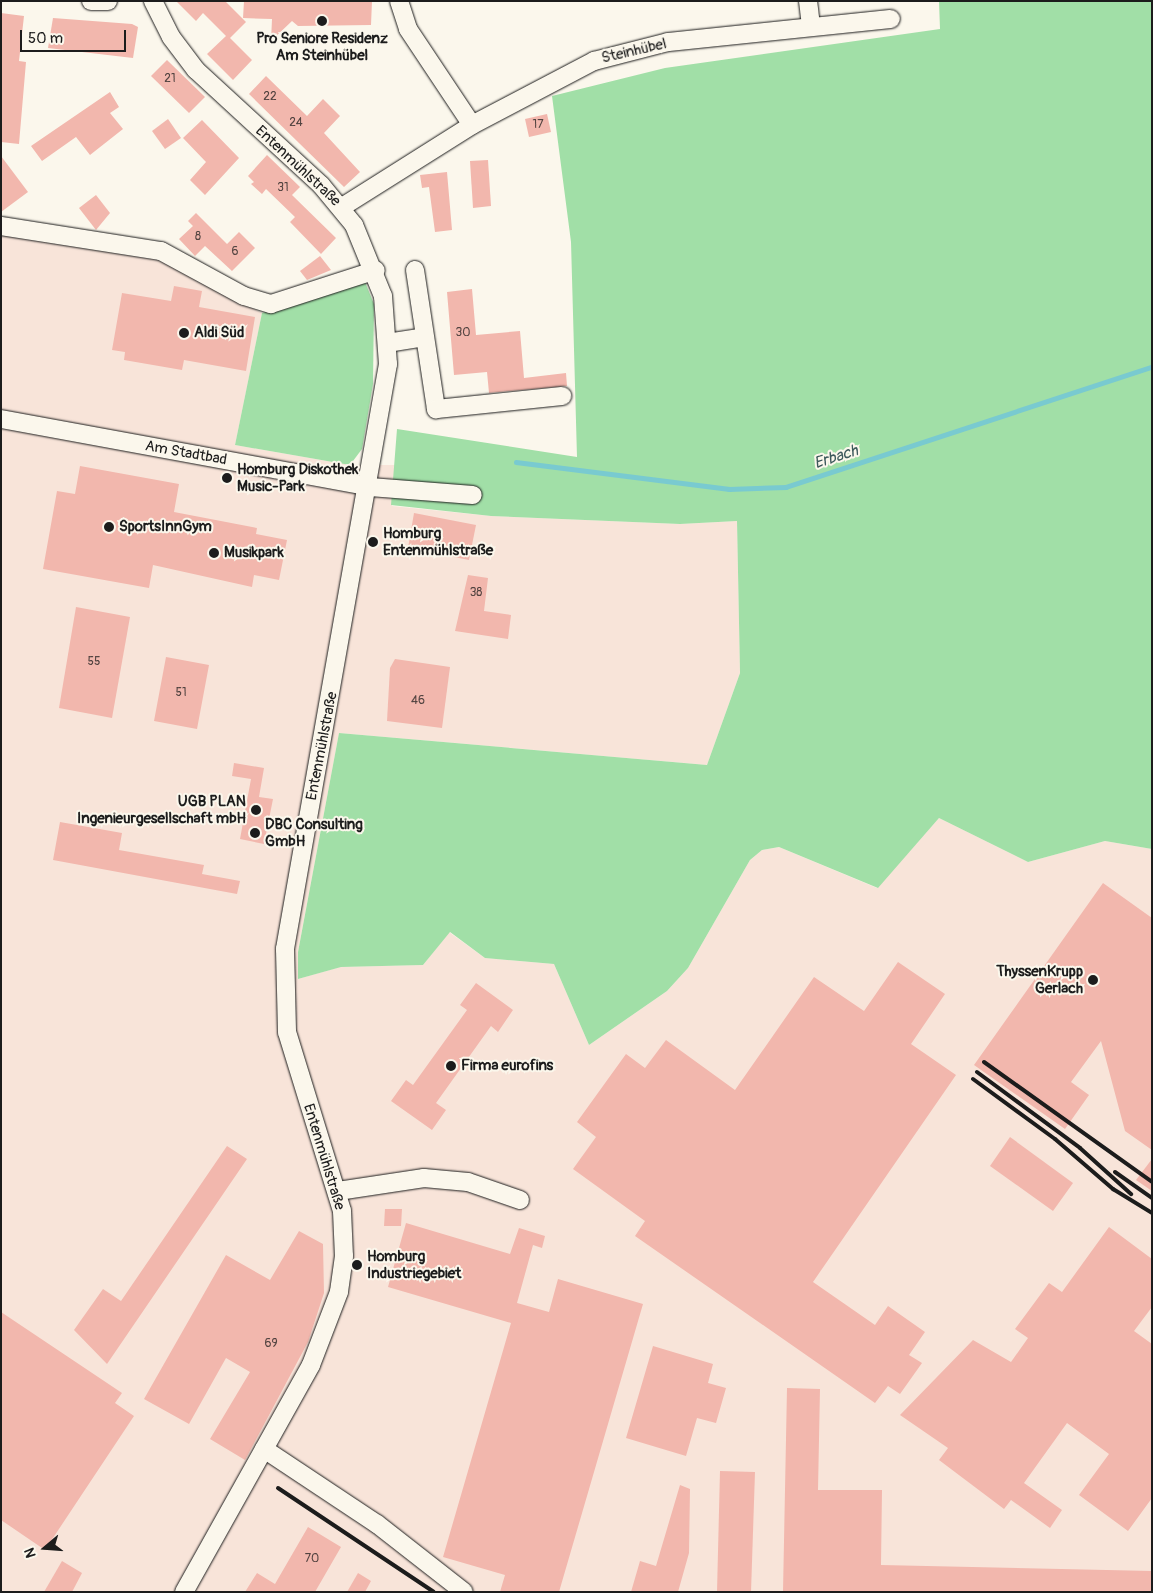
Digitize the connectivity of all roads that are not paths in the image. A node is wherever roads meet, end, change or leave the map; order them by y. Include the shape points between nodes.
1 (92, 1) edge
2 (108, 1) edge
3 (153, 1) edge
4 (399, 1) edge
5 (808, 1) edge
6 (891, 20) dead end
7 (812, 26) junction
8 (472, 125) junction
9 (342, 206) junction
10 (1, 226) edge
11 (376, 270) junction
12 (415, 270) dead end
13 (425, 337) junction
14 (387, 343) junction
15 (562, 396) dead end
16 (1, 419) edge
17 (370, 486) junction
18 (473, 495) dead end
19 (338, 1191) junction
20 (520, 1200) dead end
21 (264, 1449) junction
22 (184, 1592) edge
23 (464, 1592) edge

1 - 2 street
3 - 9 street, Entenmühlstraße via 171,37 196,70
4 - 8 street via 408,28
5 - 7 street
6 - 7 street, Steinhübel
7 - 8 street, Steinhübel via 631,50 563,74
8 - 9 street, Steinhübel
9 - 11 street, Entenmühlstraße
10 - 11 street via 161,250 244,296 271,304
11 - 14 street, Entenmühlstraße
12 - 13 street
13 - 14 street
13 - 15 street via 436,409
14 - 17 street, Entenmühlstraße via 387,390
16 - 17 street, Am Stadtbad
17 - 18 street, Am Stadtbad
17 - 19 street, Entenmühlstraße via 285,949 287,1032
19 - 20 street via 424,1178 468,1182
19 - 21 street, Entenmühlstraße via 344,1237 339,1292 311,1365
21 - 22 street, Entenmühlstraße
21 - 23 street via 377,1524

